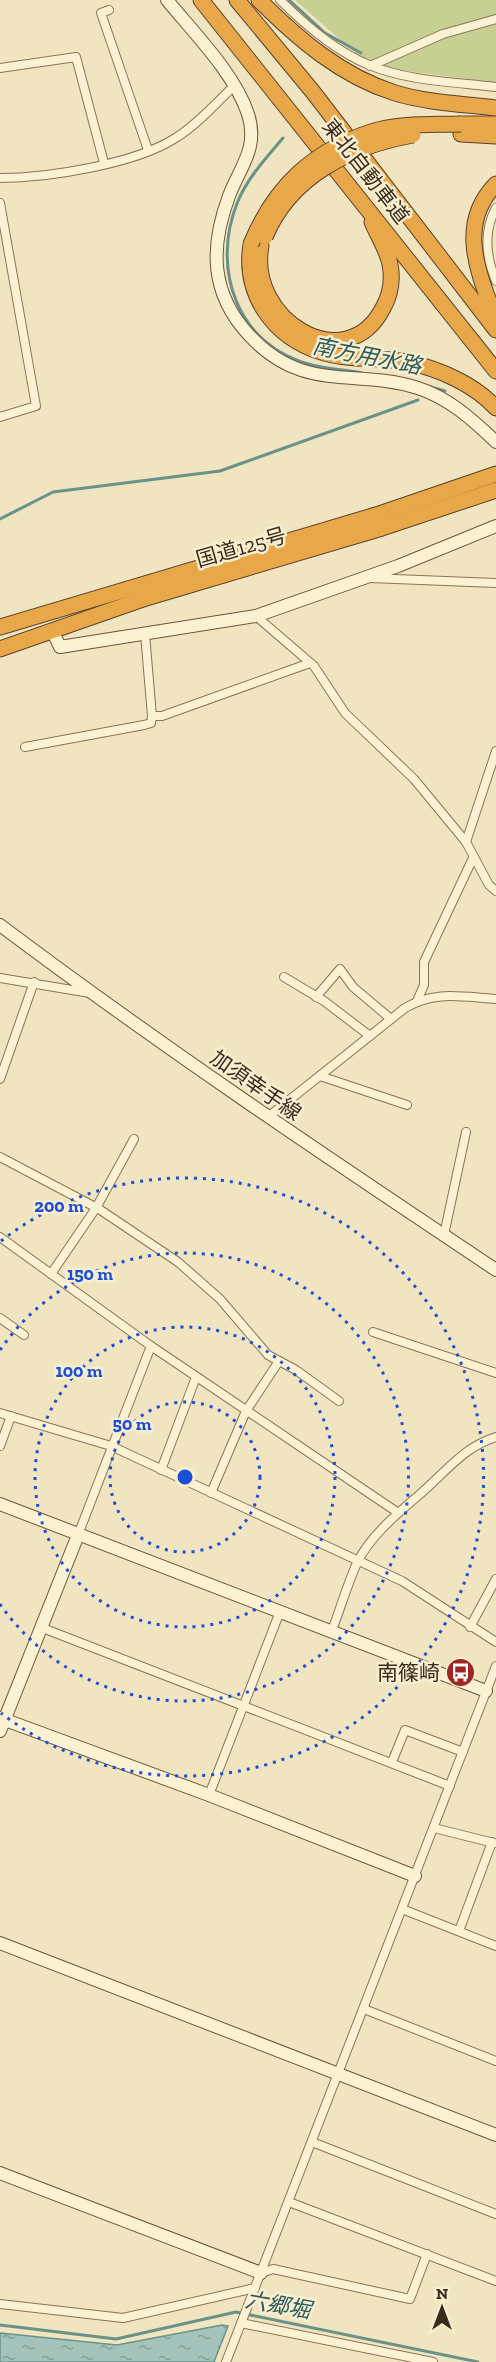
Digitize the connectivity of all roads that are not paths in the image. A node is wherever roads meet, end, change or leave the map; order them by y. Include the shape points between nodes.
1 (167, 0) edge
2 (201, 0) edge
3 (237, 0) edge
4 (259, 0) edge
5 (280, 0) edge
6 (109, 10) dead end
7 (496, 19) edge
8 (370, 66) junction
9 (0, 68) edge
10 (235, 85) junction
11 (496, 87) edge
12 (496, 108) edge
13 (496, 124) edge
14 (461, 129) junction
15 (496, 136) edge
16 (148, 150) junction
17 (104, 163) junction
18 (0, 178) edge
19 (496, 184) edge
20 (359, 195) junction
21 (0, 203) edge
22 (496, 208) edge
23 (256, 245) junction
24 (496, 281) edge
25 (496, 320) edge
26 (496, 330) edge
27 (496, 371) edge
28 (496, 408) edge
29 (0, 417) edge
30 (496, 442) edge
31 (496, 474) edge
32 (496, 490) edge
33 (469, 492) junction
34 (496, 526) edge
35 (366, 577) junction
36 (496, 583) edge
37 (256, 616) junction
38 (0, 625) edge
39 (52, 630) junction
40 (145, 634) junction
41 (0, 649) edge
42 (310, 663) junction
43 (152, 717) junction
44 (26, 747) dead end
45 (496, 751) edge
46 (466, 843) junction
47 (473, 858) junction
48 (496, 891) edge
49 (0, 925) edge
50 (284, 977) dead end
51 (0, 978) edge
52 (34, 982) junction
53 (90, 993) junction
54 (316, 997) junction
55 (496, 999) edge
56 (417, 1000) junction
57 (391, 1019) junction
58 (370, 1036) junction
59 (320, 1076) junction
60 (0, 1079) edge
61 (407, 1105) dead end
62 (268, 1117) junction
63 (466, 1131) dead end
64 (134, 1140) dead end
65 (0, 1157) edge
66 (96, 1208) junction
67 (444, 1235) junction
68 (0, 1237) edge
69 (496, 1270) edge
70 (51, 1274) junction
71 (0, 1318) edge
72 (373, 1332) dead end
73 (24, 1335) dead end
74 (151, 1346) junction
75 (279, 1361) junction
76 (496, 1373) edge
77 (196, 1377) junction
78 (339, 1401) dead end
79 (246, 1411) junction
80 (0, 1413) edge
81 (10, 1416) junction
82 (496, 1437) edge
83 (0, 1446) edge
84 (111, 1446) junction
85 (161, 1470) junction
86 (211, 1493) junction
87 (0, 1504) edge
88 (397, 1512) junction
89 (78, 1535) junction
90 (358, 1561) junction
91 (496, 1578) edge
92 (279, 1614) junction
93 (40, 1627) junction
94 (470, 1627) junction
95 (331, 1633) junction
96 (496, 1642) edge
97 (496, 1666) edge
98 (486, 1691) junction
99 (242, 1707) junction
100 (1, 1723) edge
101 (463, 1752) junction
102 (392, 1762) junction
103 (450, 1786) junction
104 (209, 1795) junction
105 (434, 1828) junction
106 (494, 1843) edge
107 (415, 1876) junction
108 (402, 1909) junction
109 (459, 1931) junction
110 (0, 1943) edge
111 (496, 1946) edge
112 (364, 2009) junction
113 (496, 2061) edge
114 (339, 2074) junction
115 (496, 2135) edge
116 (312, 2142) junction
117 (0, 2173) edge
118 (289, 2202) junction
119 (496, 2214) edge
120 (427, 2254) junction
121 (261, 2273) junction
122 (496, 2281) edge
123 (255, 2288) junction
124 (0, 2304) edge
125 (241, 2323) junction
126 (226, 2362) edge
127 (433, 2362) edge

1 - 10 street
2 - 20 highway, 東北自動車道
3 - 26 highway, 東北自動車道
4 - 12 highway via 311,48 357,78 395,93 436,102
5 - 8 street via 303,24
6 - 16 street via 101,13
7 - 8 street via 443,34
8 - 11 street
9 - 17 street via 76,57
10 - 16 street via 177,138
10 - 30 street via 249,116 251,152 229,195 216,243 219,288 232,312 274,358 338,379 418,388 465,412
13 - 14 highway
14 - 15 highway
14 - 23 highway, bridge via 414,125 375,131 338,146 309,163 282,189 263,215
16 - 17 street
17 - 18 street via 43,177
19 - 25 highway via 486,194 474,220 472,250
20 - 23 highway via 387,255 391,290 380,314 358,334 339,339 319,338 295,329 275,309 263,285
20 - 27 highway, 東北自動車道
21 - 29 street via 36,406
22 - 24 street via 487,239 488,258
23 - 28 highway via 248,261 255,294 270,318 291,339 322,352 407,362 440,371 470,387
31 - 33 highway, 国道125号
32 - 33 highway, 国道125号
33 - 38 highway, 国道125号
33 - 39 highway, 国道125号
34 - 35 street
35 - 36 street
35 - 37 street
37 - 40 street
37 - 42 street
39 - 40 street via 60,647
39 - 41 highway, 国道125号
40 - 43 street
42 - 43 street
42 - 46 street via 345,712 414,779
43 - 44 street via 151,723 144,725
45 - 46 street
46 - 47 street
47 - 48 street
47 - 56 street via 424,962 424,985
49 - 53 street, 加須幸手線
50 - 54 street
51 - 52 street
52 - 53 street
52 - 60 street
53 - 62 street, 加須幸手線
54 - 57 street via 340,969 352,987
54 - 58 street
55 - 56 street via 436,995
56 - 57 street
57 - 58 street
58 - 59 street
59 - 61 street
59 - 62 street
62 - 67 street, 加須幸手線
63 - 67 street
64 - 66 street
65 - 66 street
66 - 70 street
66 - 75 street via 178,1262 220,1299 268,1355
67 - 69 street, 加須幸手線
68 - 70 street
70 - 74 street
71 - 73 street
72 - 76 street
74 - 77 street
74 - 84 street
75 - 78 street
75 - 79 street
77 - 79 street
77 - 85 street
79 - 86 street
79 - 88 street
80 - 81 street
81 - 83 street
81 - 84 street
82 - 88 street via 457,1458
84 - 85 street
84 - 89 street
85 - 86 street
86 - 90 street
87 - 89 street
88 - 90 street
89 - 92 street
89 - 93 street
90 - 94 street via 402,1581
90 - 95 street
91 - 94 street
92 - 95 street
92 - 99 street
93 - 99 street
93 - 100 street
94 - 96 street
95 - 98 street
97 - 98 street
98 - 101 street
99 - 102 street
99 - 104 street
100 - 104 street
101 - 102 street via 405,1730
101 - 103 street
102 - 103 street
103 - 105 street
104 - 107 street
105 - 106 street
105 - 107 street
106 - 109 street
107 - 108 street
108 - 109 street
108 - 112 street
109 - 111 street
110 - 114 street
112 - 113 street
112 - 114 street
114 - 115 street
114 - 116 street
116 - 118 street
116 - 119 street
117 - 121 street
118 - 120 street
118 - 121 street
120 - 121 street via 410,2299 273,2269
120 - 122 street
121 - 123 street
123 - 124 street via 123,2318
123 - 125 street
125 - 126 street
125 - 127 street

